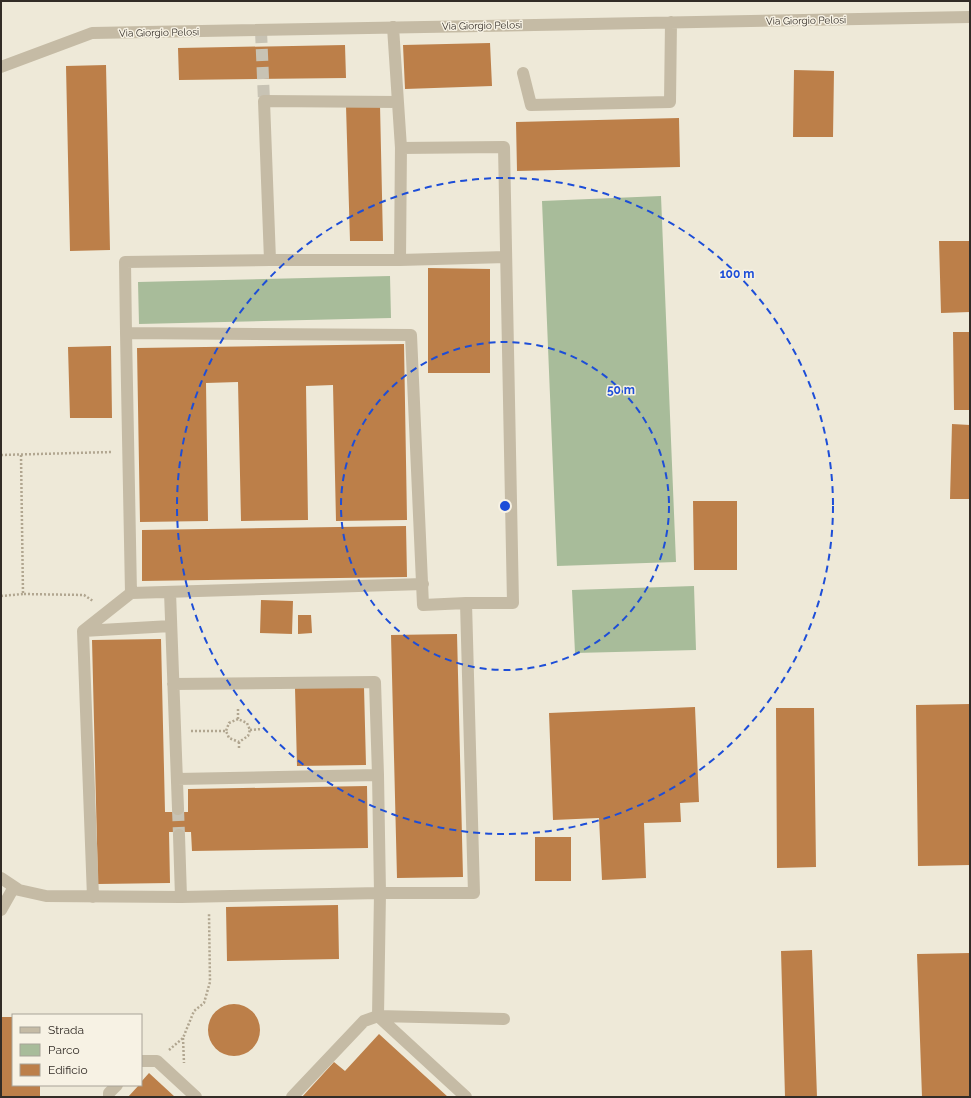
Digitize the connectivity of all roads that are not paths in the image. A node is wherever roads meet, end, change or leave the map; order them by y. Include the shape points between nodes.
1 (970, 17) edge
2 (671, 22) junction
3 (393, 27) junction
4 (1, 67) edge
5 (523, 73) dead end
6 (398, 102) junction
7 (401, 144) junction
8 (506, 256) junction
9 (270, 260) junction
10 (400, 260) junction
11 (126, 333) junction
12 (423, 584) junction
13 (170, 592) junction
14 (131, 593) junction
15 (466, 603) junction
16 (171, 626) junction
17 (83, 631) junction
18 (173, 684) junction
19 (378, 775) junction
20 (177, 779) junction
21 (178, 809) tunnel mouth
22 (179, 835) tunnel mouth
23 (1, 878) edge
24 (14, 887) junction
25 (380, 893) junction
26 (93, 897) junction
27 (181, 897) junction
28 (1, 910) edge
29 (378, 1016) junction
30 (504, 1019) dead end
31 (142, 1061) edge
32 (116, 1086) edge
33 (109, 1097) edge
34 (196, 1097) edge
35 (292, 1097) edge
36 (466, 1097) edge

1 - 2 street, Via Giorgio Pelosi
2 - 3 street, Via Giorgio Pelosi
2 - 5 street via 670,102 531,105
3 - 4 street, Via Giorgio Pelosi via 92,33
3 - 6 street
6 - 7 street
6 - 9 street via 264,101
7 - 8 street via 401,148 504,147
7 - 10 street
8 - 10 street
8 - 15 street via 513,603
9 - 10 street
9 - 11 street via 125,262
11 - 12 street via 411,335
11 - 14 street
12 - 13 street
12 - 15 street via 423,605
13 - 14 street
13 - 16 street
14 - 17 street
15 - 25 street via 474,893
16 - 17 street
16 - 18 street
17 - 26 street
18 - 19 street via 375,682
18 - 20 street
19 - 20 street
19 - 25 street
20 - 21 street
22 - 27 street
23 - 24 street
24 - 26 street via 46,896
24 - 28 street
25 - 27 street
25 - 29 street
26 - 27 street
29 - 30 street
29 - 35 street via 364,1021
29 - 36 street
31 - 34 street via 157,1061
32 - 33 street via 109,1093

